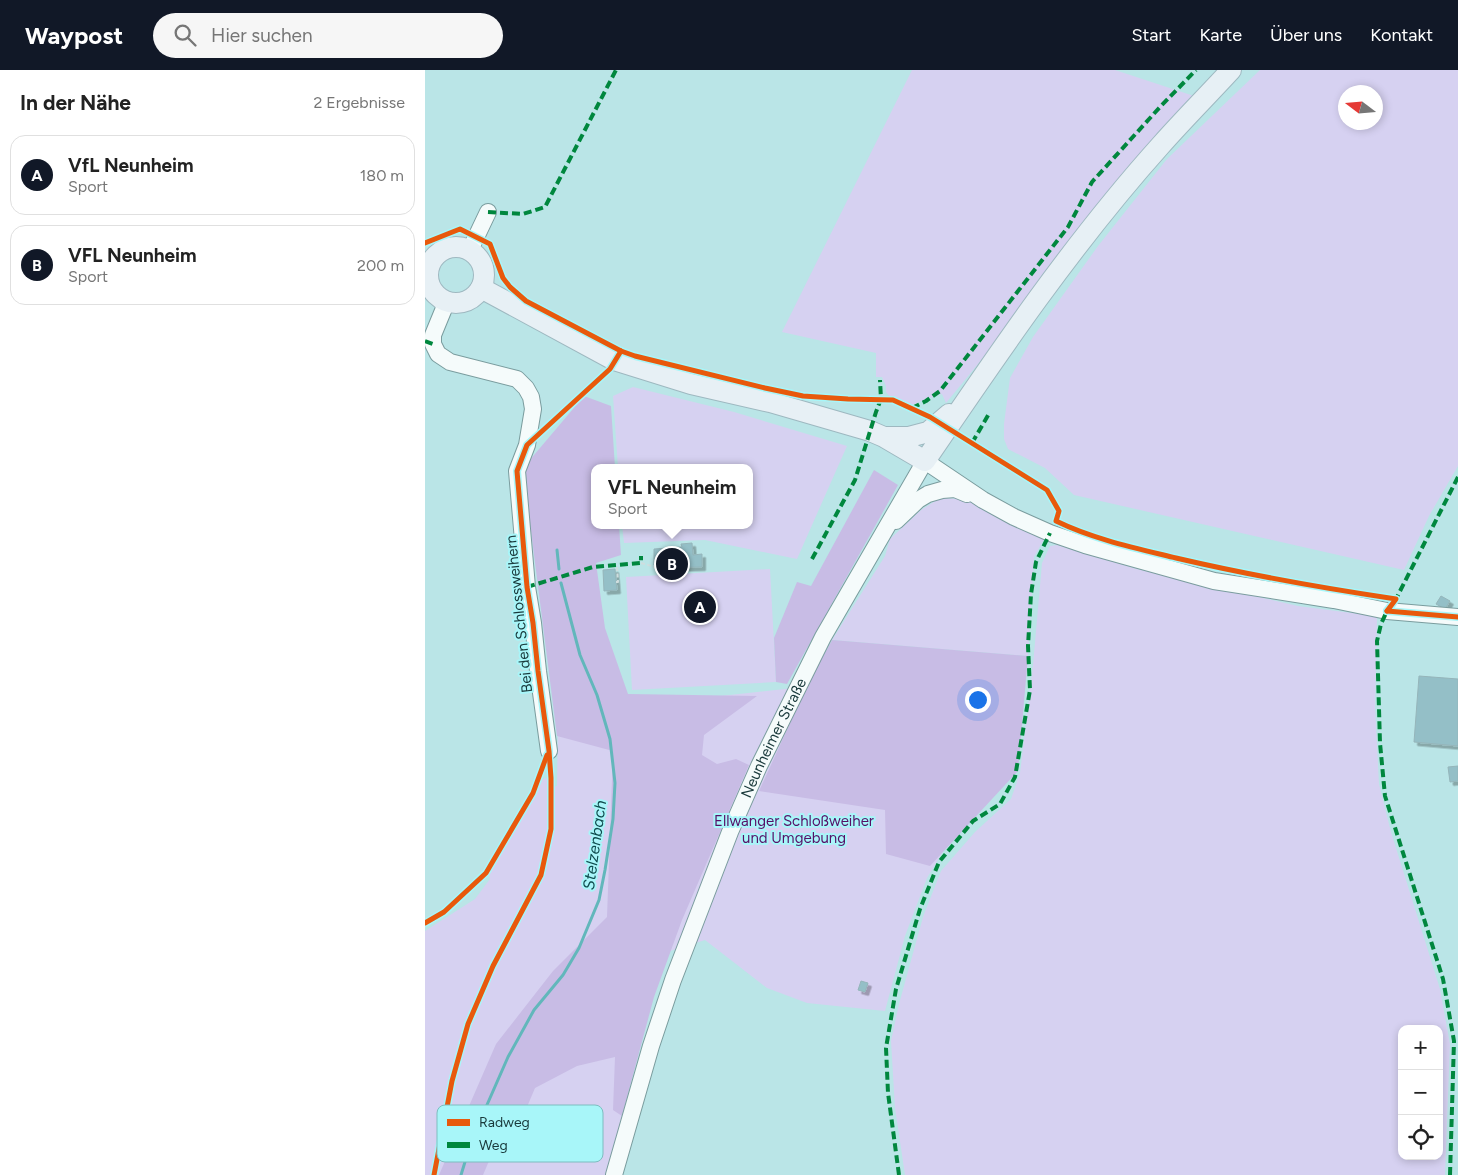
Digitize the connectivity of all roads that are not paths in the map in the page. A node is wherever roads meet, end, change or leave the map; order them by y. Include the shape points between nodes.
1 (1231, 70) edge
2 (488, 212) dead end
3 (470, 250) junction
4 (427, 266) edge
5 (481, 288) junction
6 (447, 301) junction
7 (965, 403) junction
8 (884, 436) junction
9 (925, 461) junction
10 (983, 500) junction
11 (883, 533) junction
12 (1458, 617) edge
13 (549, 751) dead end
14 (615, 1175) edge

1 - 7 main road via 1160,145 1107,209
2 - 3 street
3 - 4 main road via 456,246 442,250
3 - 5 main road via 483,267
4 - 6 main road via 430,285 436,295
5 - 6 main road via 466,301
5 - 8 main road via 615,360
6 - 13 street, Bei den Schlossweihern via 433,335 438,354 450,362 517,379 531,397 533,409 527,444 517,471 527,587
7 - 8 main road via 928,432 909,438
7 - 9 main road
8 - 9 main road
9 - 10 street
9 - 11 street, Neunheimer Straße
10 - 11 street via 955,489 927,494
10 - 12 street via 1050,533 1205,579 1387,611
11 - 14 street, Neunheimer Straße via 819,645 730,832 673,980

